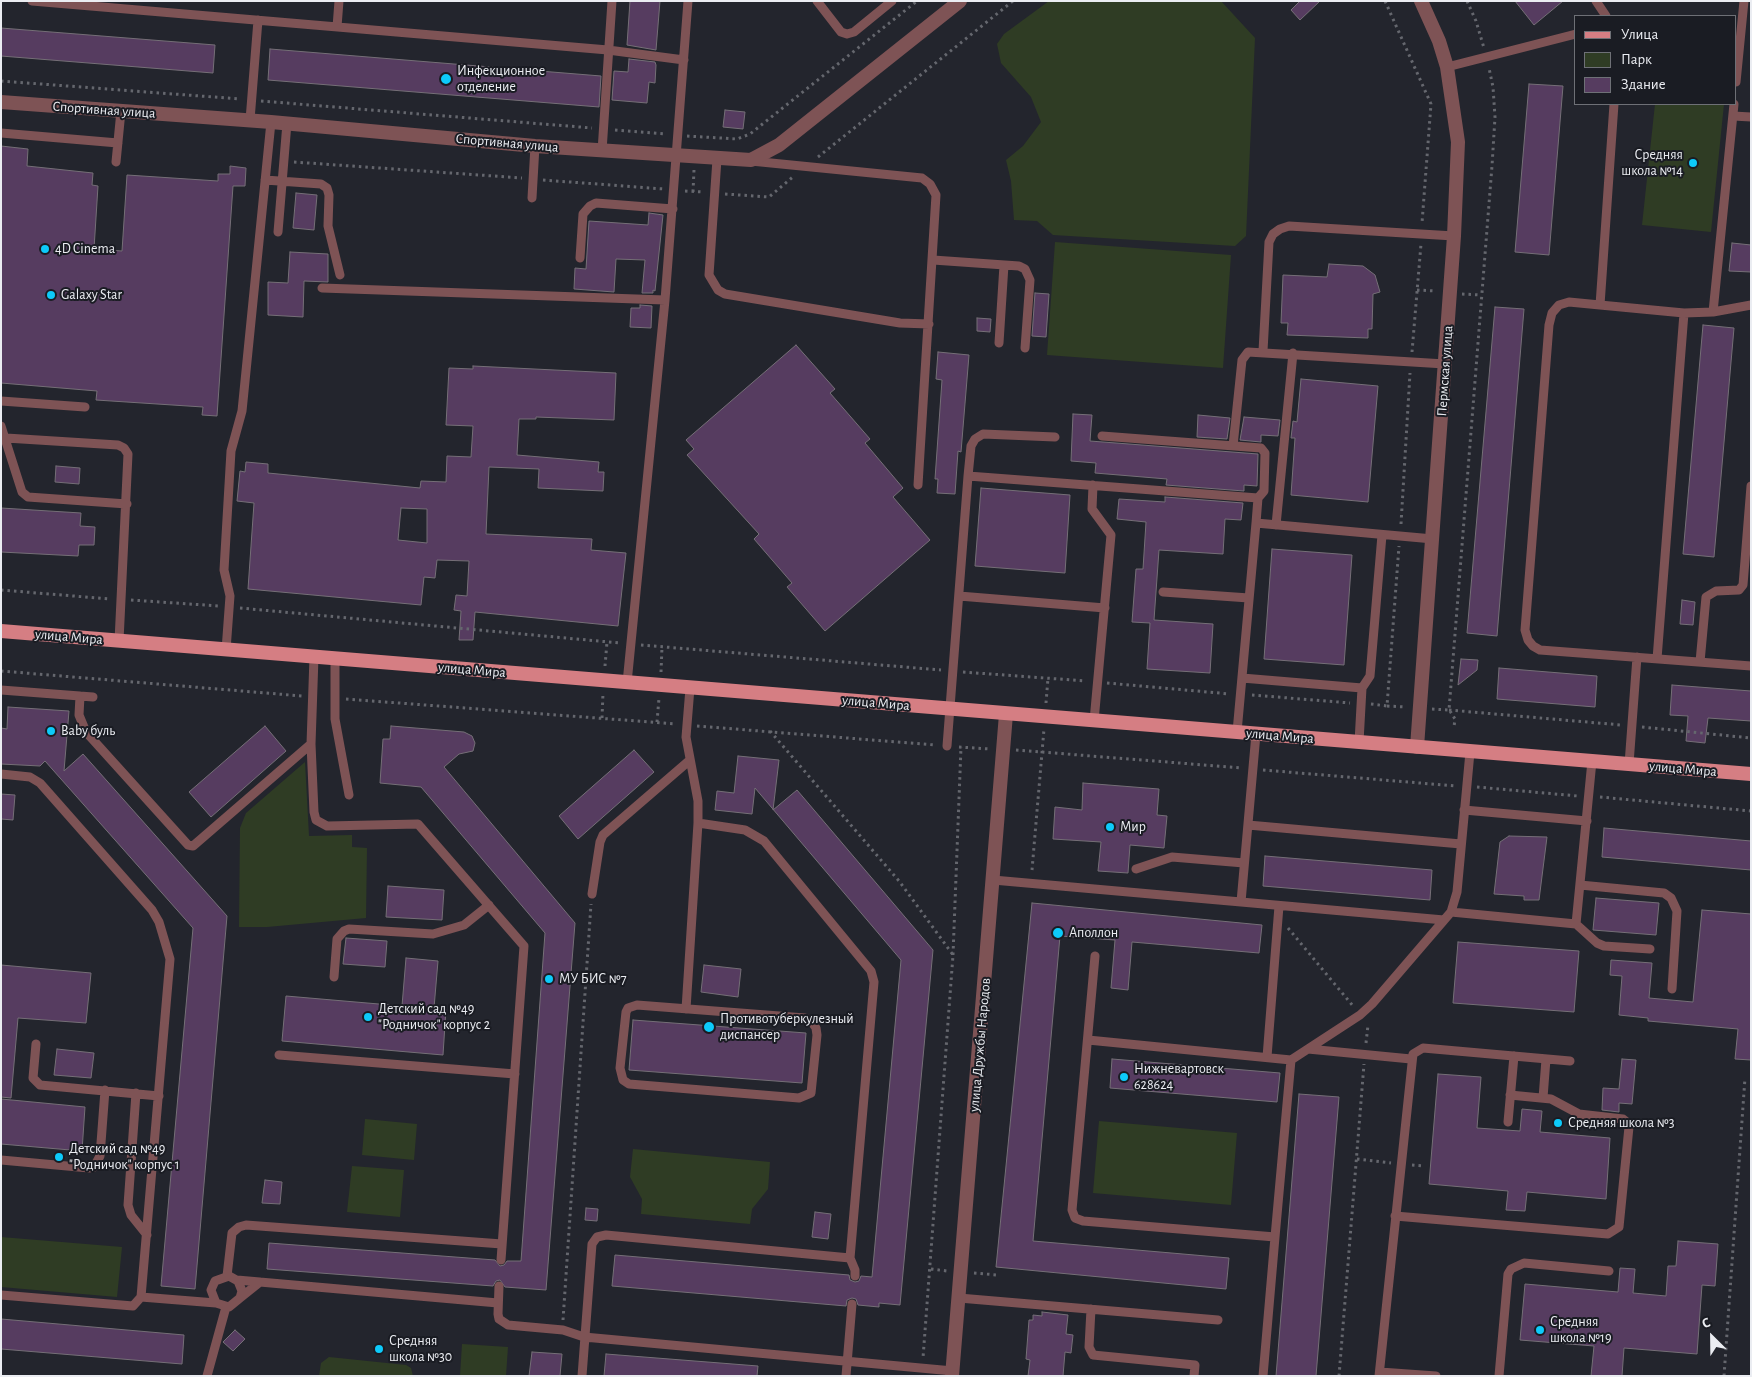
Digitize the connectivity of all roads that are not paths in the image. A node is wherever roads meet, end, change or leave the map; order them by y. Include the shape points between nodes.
1 (32, 1) edge
2 (339, 1) edge
3 (612, 1) edge
4 (688, 1) edge
5 (817, 1) edge
6 (892, 1) edge
7 (960, 1) edge
8 (1421, 1) edge
9 (1596, 1) edge
10 (1744, 1) edge
11 (75, 3) edge
12 (1605, 15) edge
13 (258, 20) junction
14 (337, 27) junction
15 (1574, 35) edge
16 (608, 50) junction
17 (684, 60) junction
18 (1447, 67) junction
19 (1737, 72) edge
20 (1, 102) edge
21 (1614, 105) edge
22 (1734, 105) edge
23 (121, 112) junction
24 (1732, 116) junction
25 (1751, 117) edge
26 (250, 120) junction
27 (271, 122) junction
28 (287, 124) junction
29 (1, 133) edge
30 (118, 143) junction
31 (535, 146) junction
32 (602, 150) junction
33 (677, 156) junction
34 (716, 159) junction
35 (743, 161) junction
36 (116, 162) dead end
37 (265, 180) junction
38 (282, 181) junction
39 (532, 198) dead end
40 (673, 209) junction
41 (278, 232) dead end
42 (1454, 236) junction
43 (580, 258) dead end
44 (933, 260) junction
45 (1004, 265) junction
46 (340, 275) dead end
47 (322, 288) dead end
48 (665, 300) junction
49 (1751, 304) edge
50 (1600, 305) junction
51 (1713, 312) junction
52 (1684, 313) junction
53 (929, 324) junction
54 (999, 344) dead end
55 (1025, 348) dead end
56 (1263, 351) junction
57 (1292, 353) junction
58 (1445, 364) junction
59 (1, 401) edge
60 (85, 407) dead end
61 (1, 426) edge
62 (1102, 436) dead end
63 (1055, 437) dead end
64 (6, 438) junction
65 (1233, 446) junction
66 (968, 476) junction
67 (918, 485) dead end
68 (1093, 485) junction
69 (1751, 486) edge
70 (1258, 498) junction
71 (127, 504) junction
72 (1256, 523) junction
73 (1276, 525) junction
74 (1382, 535) junction
75 (1433, 539) junction
76 (1163, 592) dead end
77 (960, 596) junction
78 (1249, 598) junction
79 (1104, 608) junction
80 (1, 631) edge
81 (119, 641) junction
82 (226, 650) junction
83 (1637, 657) junction
84 (314, 658) junction
85 (1657, 658) junction
86 (335, 659) junction
87 (1700, 662) junction
88 (1751, 666) edge
89 (1242, 678) junction
90 (627, 683) junction
91 (690, 688) junction
92 (1362, 688) junction
93 (1, 690) edge
94 (80, 696) junction
95 (93, 698) dead end
96 (950, 709) junction
97 (1006, 714) junction
98 (1094, 720) junction
99 (1237, 732) junction
100 (1256, 734) junction
101 (1359, 742) junction
102 (311, 744) junction
103 (947, 746) road end
104 (1417, 747) junction
105 (1470, 752) junction
106 (690, 760) junction
107 (1592, 761) junction
108 (1629, 764) junction
109 (1, 774) edge
110 (1751, 774) edge
111 (349, 795) dead end
112 (1464, 810) junction
113 (1587, 821) junction
114 (698, 823) junction
115 (1248, 825) junction
116 (1461, 844) junction
117 (1244, 864) junction
118 (1136, 869) dead end
119 (993, 880) junction
120 (1580, 885) junction
121 (592, 894) road end
122 (1241, 902) junction
123 (489, 905) junction
124 (1279, 906) junction
125 (1451, 912) junction
126 (1444, 920) junction
127 (1576, 924) junction
128 (1650, 949) dead end
129 (1094, 956) dead end
130 (334, 977) dead end
131 (1672, 989) dead end
132 (686, 1009) junction
133 (1088, 1040) junction
134 (36, 1044) dead end
135 (1308, 1049) junction
136 (279, 1056) dead end
137 (1514, 1056) junction
138 (1267, 1057) junction
139 (1546, 1059) junction
140 (1291, 1060) junction
141 (1411, 1060) junction
142 (1570, 1061) dead end
143 (515, 1074) junction
144 (105, 1090) junction
145 (136, 1093) junction
146 (1510, 1095) junction
147 (159, 1096) junction
148 (1543, 1098) junction
149 (1508, 1122) dead end
150 (1, 1160) edge
151 (1395, 1216) junction
152 (147, 1235) junction
153 (1275, 1237) junction
154 (502, 1244) junction
155 (850, 1258) junction
156 (501, 1260) dead end
157 (1609, 1271) dead end
158 (227, 1276) junction
159 (855, 1276) dead end
160 (237, 1280) junction
161 (260, 1282) junction
162 (499, 1286) dead end
163 (1, 1295) edge
164 (141, 1297) junction
165 (240, 1298) junction
166 (958, 1298) junction
167 (216, 1303) junction
168 (498, 1303) junction
169 (852, 1304) dead end
170 (226, 1307) junction
171 (1091, 1309) junction
172 (1218, 1320) dead end
173 (584, 1337) junction
174 (847, 1362) junction
175 (952, 1373) edge
176 (1380, 1374) edge
177 (207, 1376) edge
178 (582, 1376) edge
179 (846, 1376) edge
180 (1194, 1376) edge
181 (1263, 1376) edge
182 (1436, 1376) edge
183 (1499, 1376) edge

1 - 11 lane
2 - 14 lane
3 - 16 lane
4 - 17 lane
5 - 6 lane via 841,32 847,34 854,32
7 - 35 street, Спортивная улица via 779,145
8 - 18 street, Пермская улица
9 - 12 lane
10 - 19 lane
11 - 13 lane
13 - 14 lane
13 - 26 lane
14 - 16 lane
15 - 18 lane
16 - 17 lane
16 - 32 lane
17 - 33 lane
18 - 42 street, Пермская улица via 1458,142
20 - 23 street, Спортивная улица
21 - 50 lane
22 - 24 lane
23 - 26 street, Спортивная улица
23 - 30 lane
24 - 25 lane
24 - 51 lane
26 - 27 street, Спортивная улица
27 - 28 street, Спортивная улица
27 - 37 lane
28 - 31 street, Спортивная улица
28 - 38 lane
29 - 30 lane
30 - 36 lane
31 - 32 street, Спортивная улица
31 - 39 lane
32 - 33 street, Спортивная улица
33 - 34 street, Спортивная улица
33 - 40 lane
34 - 35 street, Спортивная улица
34 - 53 lane via 709,275 718,290 725,294 900,323
35 - 44 lane via 922,178 936,195
37 - 38 lane
37 - 82 lane via 242,411 231,451 224,570 230,607
38 - 41 lane
38 - 46 lane via 321,184 328,188 328,226
40 - 43 lane via 590,206 583,214
40 - 48 lane
42 - 56 lane via 1289,226 1280,229 1269,242
42 - 58 street, Пермская улица
44 - 45 lane
44 - 53 lane
45 - 54 lane
45 - 55 lane via 1025,269 1030,280
47 - 48 lane
48 - 90 lane
49 - 51 lane
50 - 52 lane
50 - 83 lane via 1570,302 1559,305 1552,313 1525,630 1528,640 1540,650
51 - 52 lane
52 - 85 lane
53 - 67 lane
56 - 57 lane
56 - 65 lane via 1248,352 1242,360
57 - 58 lane
57 - 73 lane
58 - 75 street, Пермская улица
59 - 60 lane
61 - 64 lane
62 - 65 lane
63 - 66 lane via 983,434 971,446
64 - 71 lane via 22,492 28,497
64 - 71 lane via 124,448 130,459
65 - 70 lane via 1261,448 1266,453 1264,491
66 - 68 lane
66 - 77 lane
68 - 70 lane
68 - 79 lane via 1092,509 1111,535
69 - 87 lane via 1743,585 1739,590 1716,591 1706,597
70 - 72 lane
71 - 81 lane
72 - 73 lane
72 - 78 lane
73 - 74 lane
74 - 75 lane
74 - 92 lane via 1370,676
75 - 104 street, Пермская улица
76 - 78 lane
77 - 79 lane
77 - 96 lane
78 - 89 lane
79 - 98 lane
80 - 81 main road, улица Мира
81 - 82 main road, улица Мира
82 - 84 main road, улица Мира
83 - 85 lane
83 - 108 lane
84 - 86 main road, улица Мира
84 - 102 lane
85 - 87 lane
86 - 90 main road, улица Мира
86 - 111 lane via 335,719
87 - 88 lane
89 - 92 lane
89 - 99 lane
90 - 91 main road, улица Мира
91 - 96 main road, улица Мира
91 - 106 lane via 687,725
92 - 101 lane
93 - 94 lane
94 - 95 lane
94 - 102 lane via 80,715 86,732 188,845 193,846
96 - 97 main road, улица Мира
96 - 103 lane
97 - 98 main road, улица Мира
97 - 119 street, улица Дружбы Народов
98 - 99 main road, улица Мира
99 - 100 main road, улица Мира
100 - 101 main road, улица Мира
100 - 115 lane
101 - 104 main road, улица Мира
102 - 123 lane via 314,812 320,823 327,826 418,824
104 - 105 main road, улица Мира
105 - 107 main road, улица Мира
105 - 112 lane
106 - 114 lane via 698,801
106 - 121 lane via 603,835
107 - 108 main road, улица Мира
107 - 113 lane
108 - 110 main road, улица Мира
109 - 147 lane via 30,777 40,783 159,922 170,959
112 - 113 lane
112 - 116 lane
113 - 120 lane
114 - 132 lane
114 - 155 lane via 744,830 764,842 872,971 874,982
115 - 116 lane
115 - 117 lane
116 - 125 lane via 1457,892
117 - 118 lane via 1172,856
117 - 122 lane
119 - 122 lane
119 - 166 street, улица Дружбы Народов
120 - 127 lane
120 - 131 lane via 1664,893 1671,898 1677,911
122 - 124 lane
123 - 130 lane via 464,925 434,934 344,931 337,938
123 - 143 lane via 524,946
124 - 126 lane
124 - 138 lane
125 - 126 lane
125 - 127 lane
126 - 135 lane via 1372,1004
127 - 128 lane via 1604,946
129 - 133 lane
132 - 132 lane via 811,1021 817,1035 811,1093 799,1098 629,1084 623,1080 620,1068 628,1008 637,1005
133 - 138 lane
133 - 153 lane via 1072,1210 1075,1218
134 - 144 lane via 35,1082
135 - 140 lane
135 - 141 lane
136 - 143 lane
137 - 139 lane
137 - 141 lane via 1423,1048 1413,1054
137 - 146 lane
138 - 140 lane
139 - 142 lane
139 - 148 lane
140 - 153 lane
141 - 151 lane
143 - 154 lane
144 - 145 lane
144 - 150 lane via 100,1156 94,1167
145 - 147 lane
145 - 152 lane via 128,1205 131,1215
146 - 148 lane
146 - 149 lane
147 - 152 lane
148 - 151 lane via 1558,1101 1579,1114 1628,1123 1622,1220 1615,1231 1608,1234
151 - 176 lane
152 - 164 lane
153 - 181 lane
154 - 156 lane
154 - 158 lane via 246,1225 232,1233
155 - 159 lane
155 - 173 lane via 606,1235 597,1237 592,1244
157 - 183 lane via 1524,1263 1511,1269
158 - 160 lane
158 - 167 lane via 218,1278 212,1286 211,1294
160 - 161 lane
160 - 165 lane via 242,1288
161 - 165 lane
161 - 168 lane
162 - 168 lane
163 - 164 lane via 133,1306
164 - 167 lane
165 - 170 lane via 233,1306
166 - 171 lane
166 - 175 street, улица Дружбы Народов
167 - 170 lane
168 - 173 lane via 498,1314 503,1323 563,1330
169 - 174 lane
170 - 177 lane
171 - 172 lane
171 - 180 lane via 1089,1347 1093,1356 1195,1365
173 - 174 lane
173 - 178 lane
174 - 175 lane
174 - 179 lane
176 - 182 lane

